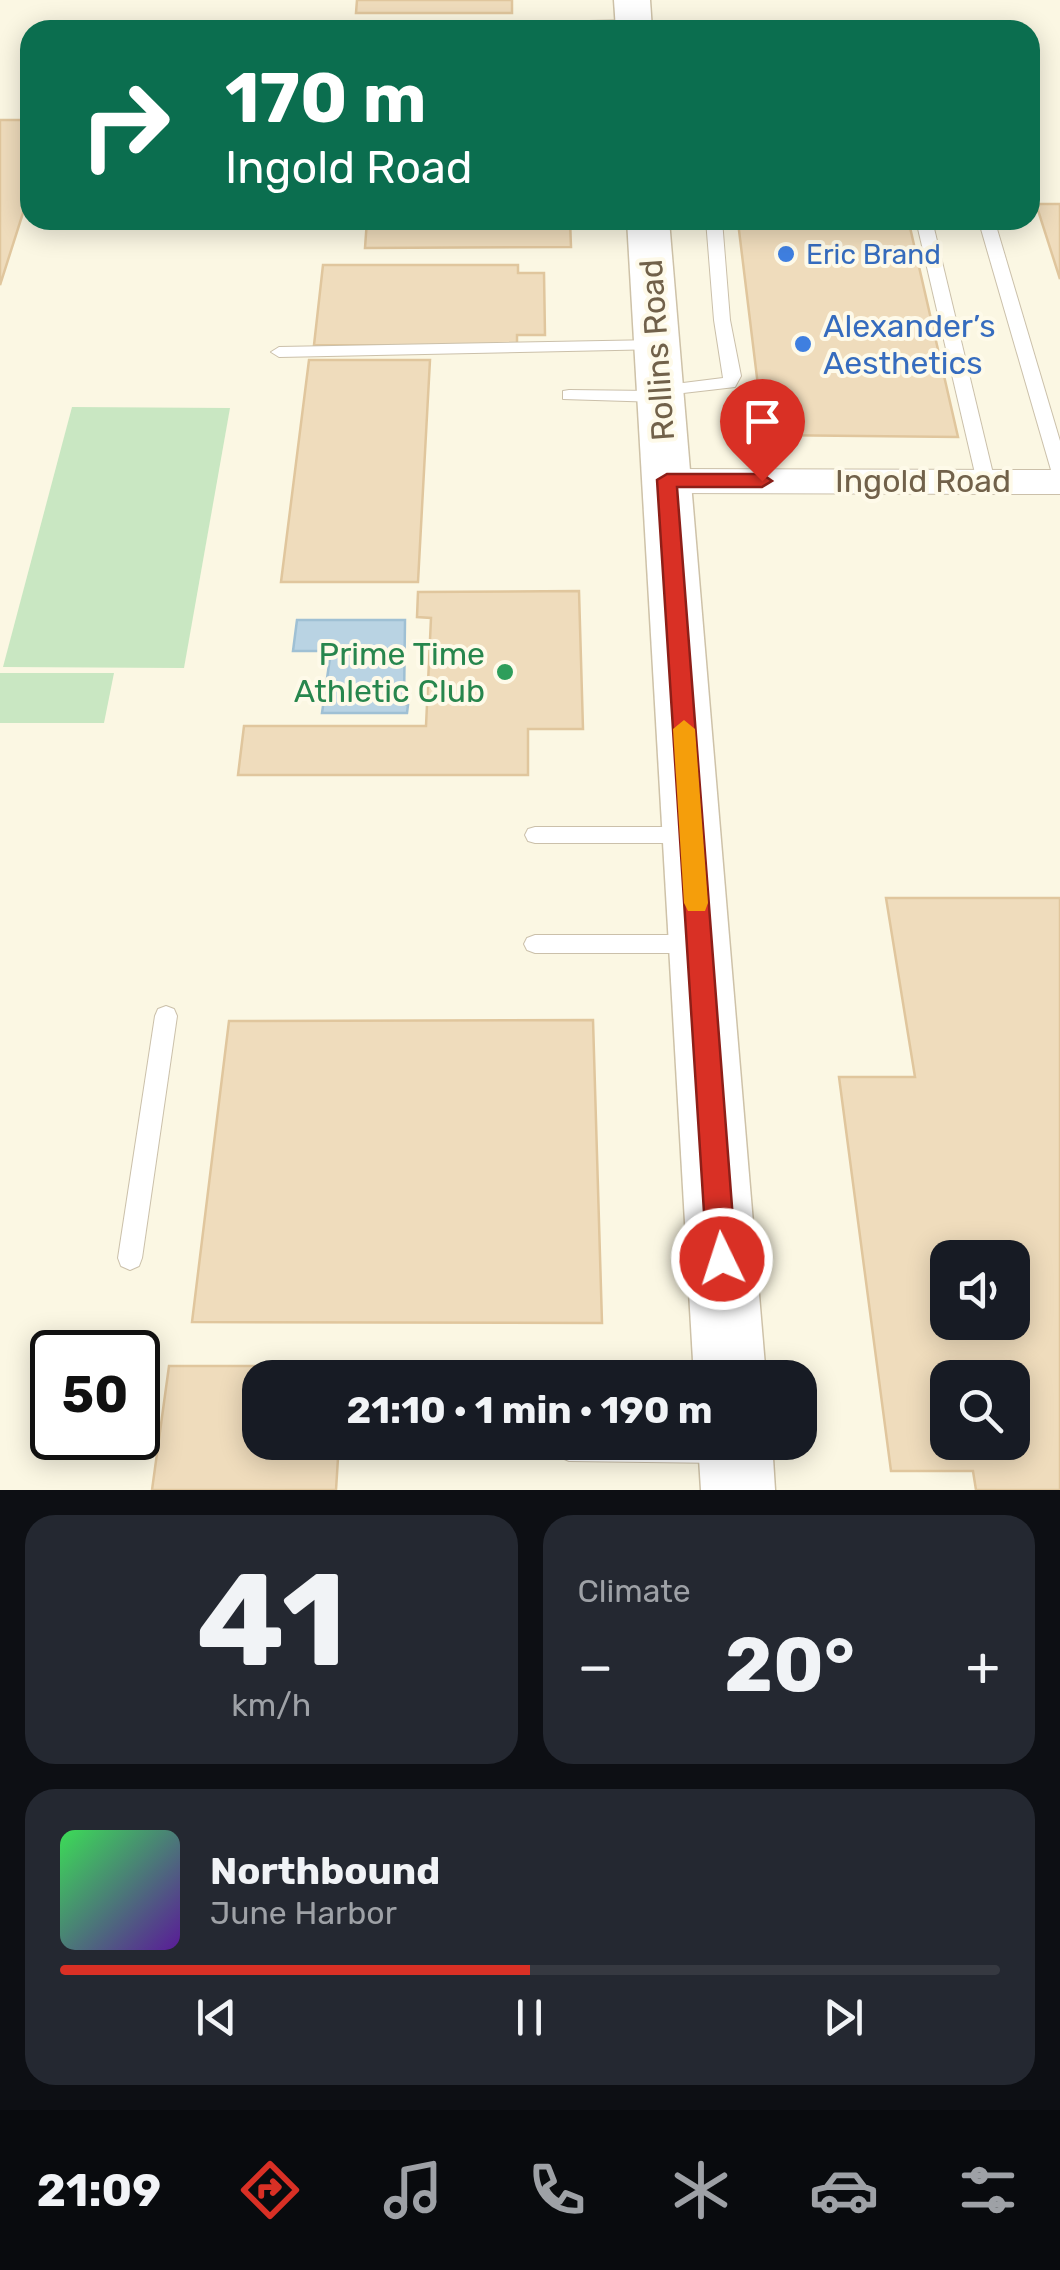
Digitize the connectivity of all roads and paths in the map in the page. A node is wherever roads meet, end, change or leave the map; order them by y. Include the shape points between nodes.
1 (649, 230) edge
2 (715, 230) edge
3 (926, 230) edge
4 (989, 230) edge
5 (278, 352) dead end
6 (658, 378) junction
7 (569, 395) dead end
8 (1060, 470) edge
9 (667, 480) junction
10 (986, 482) junction
11 (1060, 482) edge
12 (692, 834) junction
13 (535, 835) dead end
14 (535, 944) dead end
15 (699, 944) junction
16 (166, 1016) dead end
17 (130, 1258) dead end
18 (729, 1360) edge

1 - 6 main road, Rollins Road
2 - 6 lane via 732,376 718,386
3 - 10 lane
4 - 8 lane
5 - 6 lane
6 - 7 lane
6 - 9 main road, Rollins Road
9 - 10 street, Ingold Road
9 - 12 main road, Rollins Road
10 - 11 street, Ingold Road
12 - 13 lane
12 - 15 main road, Rollins Road
14 - 15 lane
15 - 18 main road, Rollins Road
16 - 17 lane

